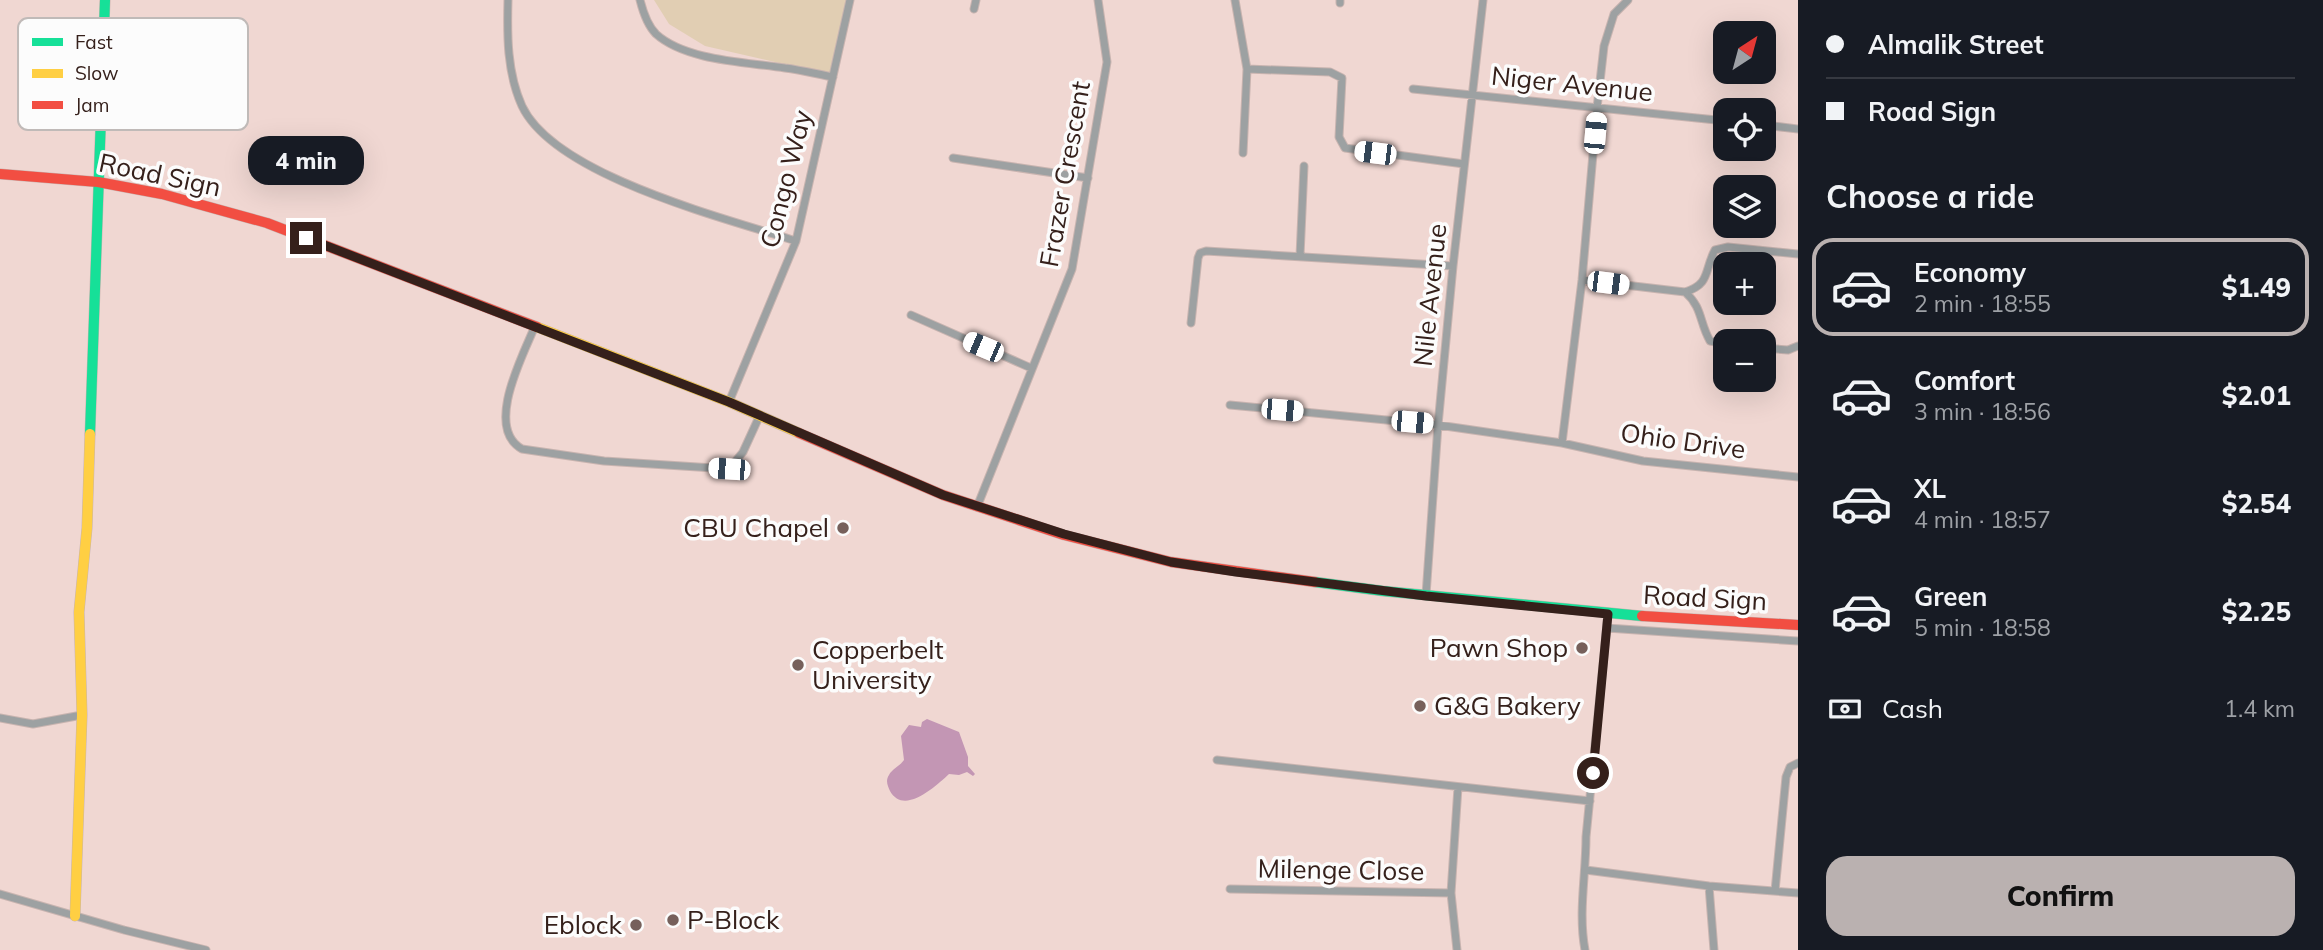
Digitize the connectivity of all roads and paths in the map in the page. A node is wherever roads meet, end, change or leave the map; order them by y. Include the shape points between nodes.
1 (105, 0) edge
2 (508, 0) edge
3 (640, 0) edge
4 (850, 0) edge
5 (975, 0) edge
6 (1098, 0) edge
7 (1235, 0) edge
8 (1483, 0) edge
9 (1628, 0) edge
10 (974, 9) dead end
11 (104, 18) edge
12 (1247, 69) junction
13 (833, 77) junction
14 (1413, 89) dead end
15 (1473, 95) junction
16 (1597, 108) junction
17 (1713, 120) edge
18 (1776, 126) edge
19 (1798, 129) edge
20 (100, 130) edge
21 (1243, 153) dead end
22 (953, 158) dead end
23 (1464, 164) junction
24 (1304, 166) dead end
25 (0, 174) edge
26 (1088, 178) junction
27 (98, 182) junction
28 (796, 241) junction
29 (1798, 254) edge
30 (1300, 256) junction
31 (1453, 266) junction
32 (1582, 280) junction
33 (1685, 292) junction
34 (911, 315) dead end
35 (1191, 323) dead end
36 (535, 326) junction
37 (1713, 342) edge
38 (1798, 346) edge
39 (1776, 349) edge
40 (1031, 368) junction
41 (729, 402) junction
42 (1230, 405) dead end
43 (760, 415) junction
44 (1438, 425) junction
45 (1562, 443) junction
46 (1798, 477) edge
47 (977, 507) junction
48 (1426, 596) junction
49 (1608, 614) junction
50 (1798, 625) edge
51 (1607, 628) junction
52 (1798, 641) edge
53 (82, 715) junction
54 (0, 718) edge
55 (1217, 760) dead end
56 (1798, 763) edge
57 (1458, 787) junction
58 (1590, 801) junction
59 (1586, 870) junction
60 (1709, 886) junction
61 (1230, 889) dead end
62 (1775, 891) junction
63 (1451, 893) junction
64 (1798, 893) edge
65 (0, 894) edge
66 (75, 916) junction
67 (206, 950) edge
68 (1457, 950) edge
69 (1585, 950) edge
70 (1714, 950) edge

1 - 11 main road
2 - 28 street via 509,56 523,108 564,150 593,168 663,197
3 - 13 street via 656,34 682,48 719,59
4 - 13 street, Congo Way
5 - 10 street
6 - 26 street, Frazer Crescent via 1107,62
7 - 12 street
8 - 15 street, Nile Avenue
9 - 16 street via 1614,14 1604,46
12 - 21 street
12 - 23 street via 1330,72 1342,78 1339,137 1345,148
13 - 28 street, Congo Way
14 - 15 street, Niger Avenue
15 - 16 street, Niger Avenue
15 - 23 street, Nile Avenue
16 - 17 street, Niger Avenue
16 - 32 street
18 - 19 street
20 - 27 main road
22 - 26 street
23 - 31 street, Nile Avenue
24 - 30 street
25 - 27 main road, Road Sign
26 - 40 street, Frazer Crescent via 1072,269
27 - 36 main road, Road Sign via 267,223
27 - 53 main road via 87,528 79,612
28 - 41 street, Congo Way
29 - 33 street via 1728,247 1715,250 1705,280 1697,289
30 - 31 street
30 - 35 street via 1200,253
31 - 44 street, Nile Avenue
32 - 33 street
32 - 45 street
33 - 37 street via 1697,303 1703,329
34 - 40 street
36 - 41 main road, Road Sign
36 - 43 street via 512,380 506,417 510,439 522,449 604,461 729,469 743,452
38 - 39 street
40 - 47 street, Frazer Crescent
41 - 43 main road, Road Sign
42 - 44 street, Ohio Drive
43 - 47 main road, Road Sign
44 - 45 street, Ohio Drive
44 - 48 street, Nile Avenue
45 - 46 street, Ohio Drive via 1643,461
47 - 48 main road, Road Sign via 1171,562
48 - 49 main road, Road Sign
49 - 50 main road, Road Sign
49 - 51 street
51 - 52 street
51 - 58 street
53 - 54 street via 33,724
53 - 66 main road
55 - 57 street
56 - 62 street via 1786,777
57 - 58 street
57 - 63 street
58 - 59 street
59 - 60 street
59 - 69 street via 1581,909
60 - 62 street
60 - 70 street
61 - 63 street, Milenge Close
62 - 64 street
63 - 68 street
65 - 66 street
66 - 67 street

